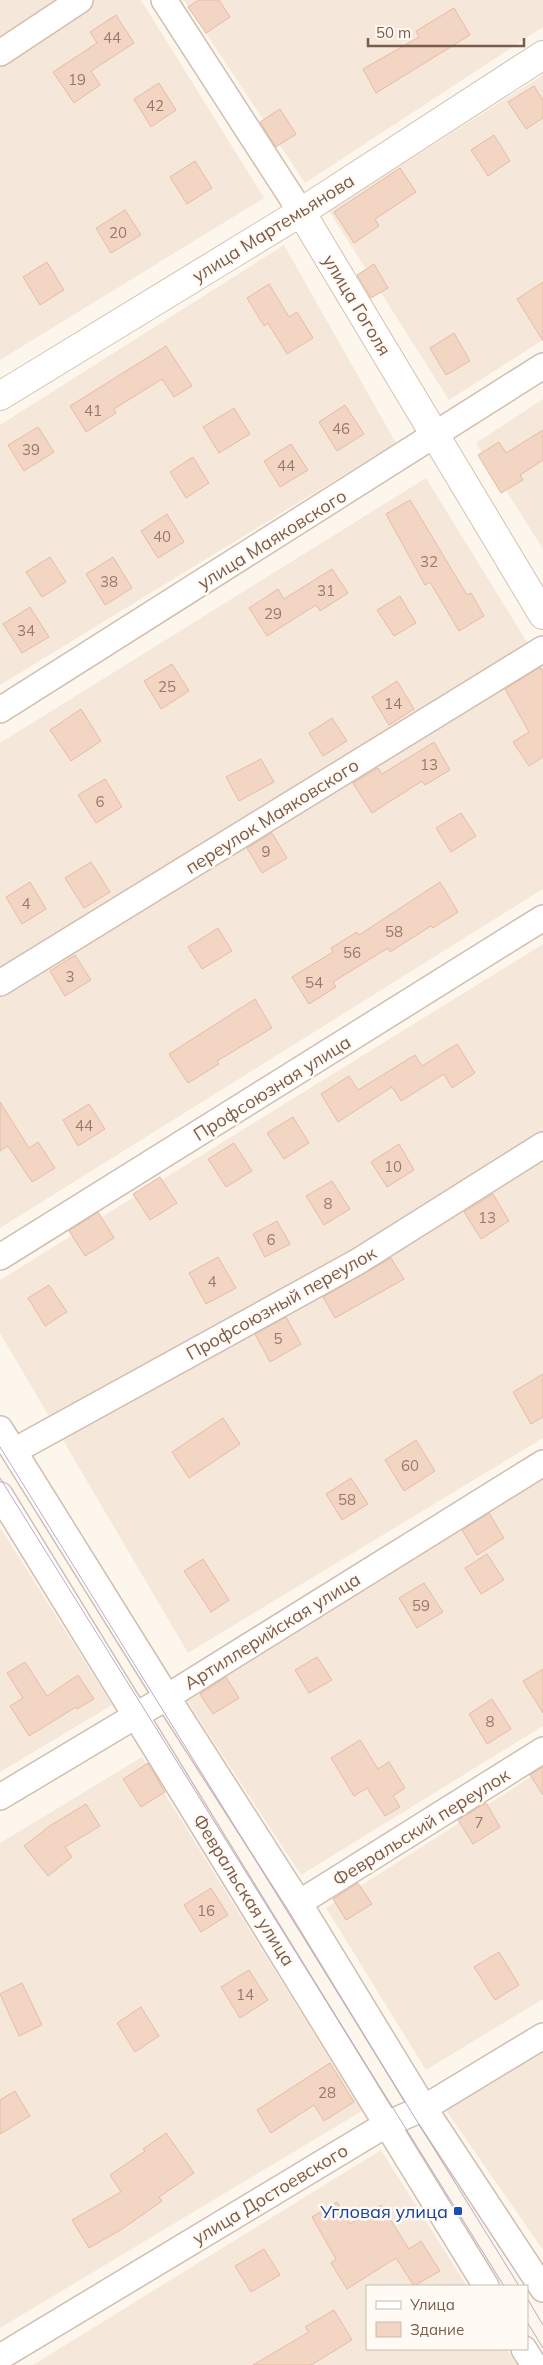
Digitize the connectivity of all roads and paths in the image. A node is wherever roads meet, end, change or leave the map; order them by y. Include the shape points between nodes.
1 (80, 0) edge
2 (164, 0) edge
3 (0, 52) edge
4 (543, 55) edge
5 (301, 212) junction
6 (543, 366) edge
7 (0, 396) edge
8 (436, 436) junction
9 (539, 599) edge
10 (543, 649) edge
11 (0, 710) edge
12 (543, 918) edge
13 (0, 983) edge
14 (543, 1145) edge
15 (0, 1257) edge
16 (0, 1429) edge
17 (14, 1451) junction
18 (543, 1463) edge
19 (0, 1495) edge
20 (167, 1697) junction
21 (136, 1715) junction
22 (543, 1750) edge
23 (0, 1797) edge
24 (300, 1903) junction
25 (543, 2036) edge
26 (424, 2108) junction
27 (387, 2124) junction
28 (485, 2285) edge
29 (543, 2289) edge
30 (525, 2350) edge
31 (0, 2357) edge
32 (534, 2365) edge

1 - 3 street
2 - 5 street, улица Гоголя
4 - 5 main road, улица Мартемьянова
5 - 7 main road, улица Мартемьянова
5 - 8 main road, улица Гоголя
6 - 8 street, улица Маяковского
8 - 9 main road, улица Гоголя
8 - 11 street, улица Маяковского
10 - 13 street, переулок Маяковского
12 - 15 street, Профсоюзная улица
14 - 17 street, Профсоюзный переулок via 357,1262
16 - 17 street
17 - 20 street
18 - 20 street, Артиллерийская улица
19 - 21 street, Февральская улица
20 - 21 street, Артиллерийская улица
20 - 24 street
21 - 23 street, Артиллерийская улица
21 - 27 street, Февральская улица
22 - 24 street, Февральский переулок
24 - 26 street
25 - 26 street, улица Достоевского
26 - 27 street, улица Достоевского
26 - 29 street
27 - 28 street, Февральская улица
27 - 31 street, улица Достоевского
30 - 32 street

